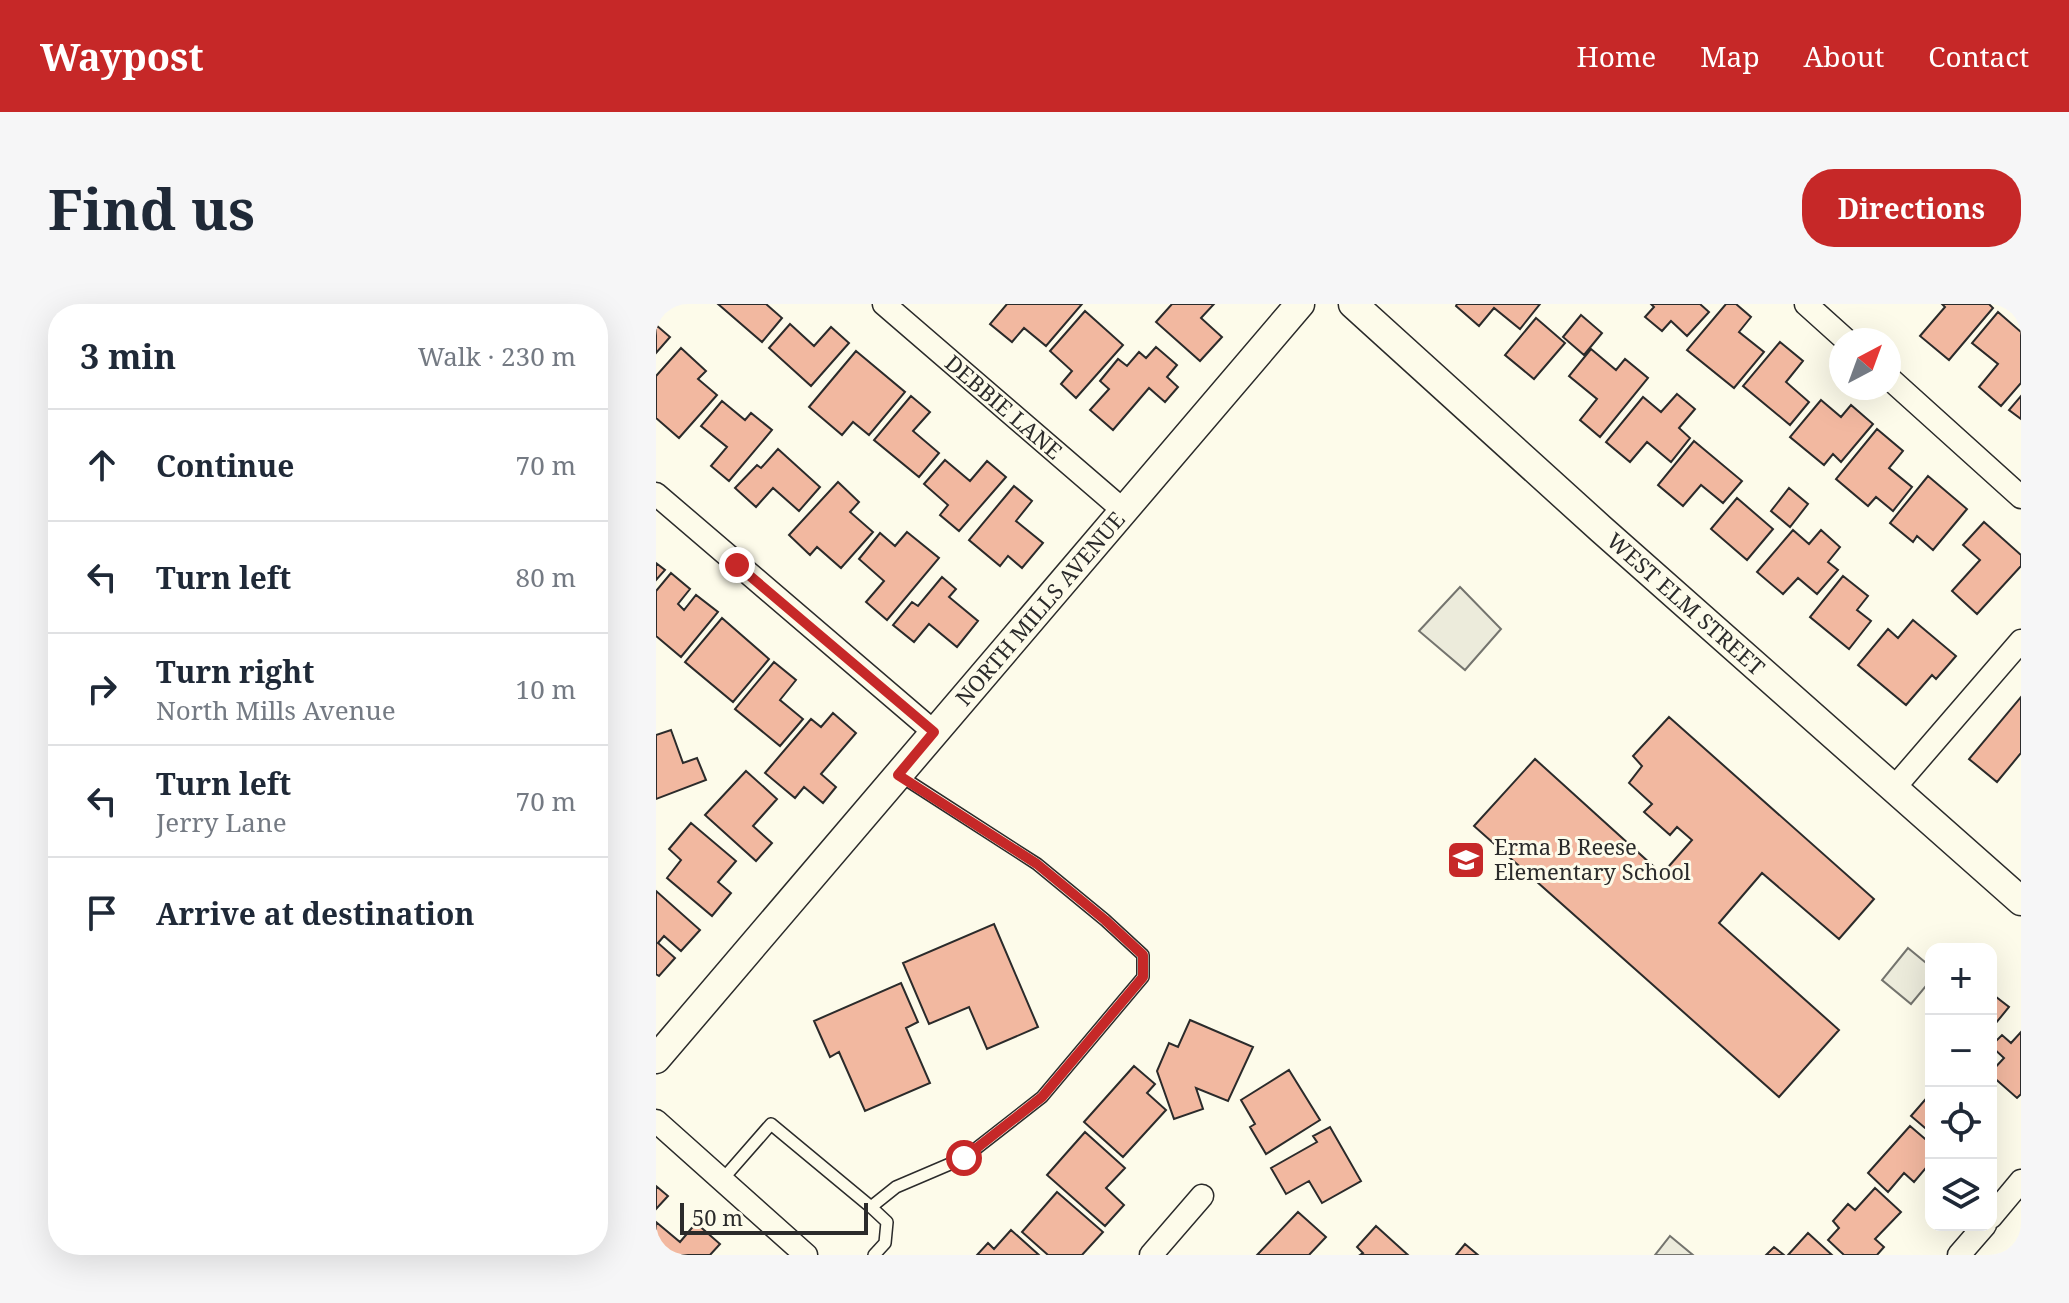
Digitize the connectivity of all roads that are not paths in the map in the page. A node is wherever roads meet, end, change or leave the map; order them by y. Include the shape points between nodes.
1 (884, 304) edge
2 (1300, 304) edge
3 (1353, 304) edge
4 (1806, 304) edge
5 (1833, 328) edge
6 (1901, 389) edge
7 (656, 494) edge
8 (2021, 497) edge
9 (1123, 510) junction
10 (2021, 641) edge
11 (934, 732) junction
12 (898, 775) junction
13 (1894, 788) junction
14 (2021, 901) edge
15 (656, 1059) edge
16 (656, 1121) edge
17 (722, 1180) junction
18 (2021, 1181) edge
19 (1202, 1196) dead end
20 (871, 1207) junction
21 (1997, 1210) edge
22 (1980, 1231) edge
23 (806, 1255) edge
24 (874, 1255) edge
25 (1151, 1255) edge
26 (1959, 1255) edge

1 - 9 street, DEBBIE LANE
2 - 9 street, NORTH MILLS AVENUE
3 - 13 street, WEST ELM STREET
4 - 5 street
6 - 8 street
7 - 11 street
9 - 11 street, NORTH MILLS AVENUE
10 - 13 street
11 - 12 street, NORTH MILLS AVENUE
12 - 15 street, NORTH MILLS AVENUE
12 - 20 lane via 1037,864 1105,920 1143,955 1143,977 1042,1097 964,1158 896,1187
13 - 14 street, WEST ELM STREET
16 - 17 street
17 - 20 lane via 771,1124
17 - 23 street
18 - 21 street
19 - 25 street
20 - 24 lane via 887,1222 885,1243
22 - 26 street

